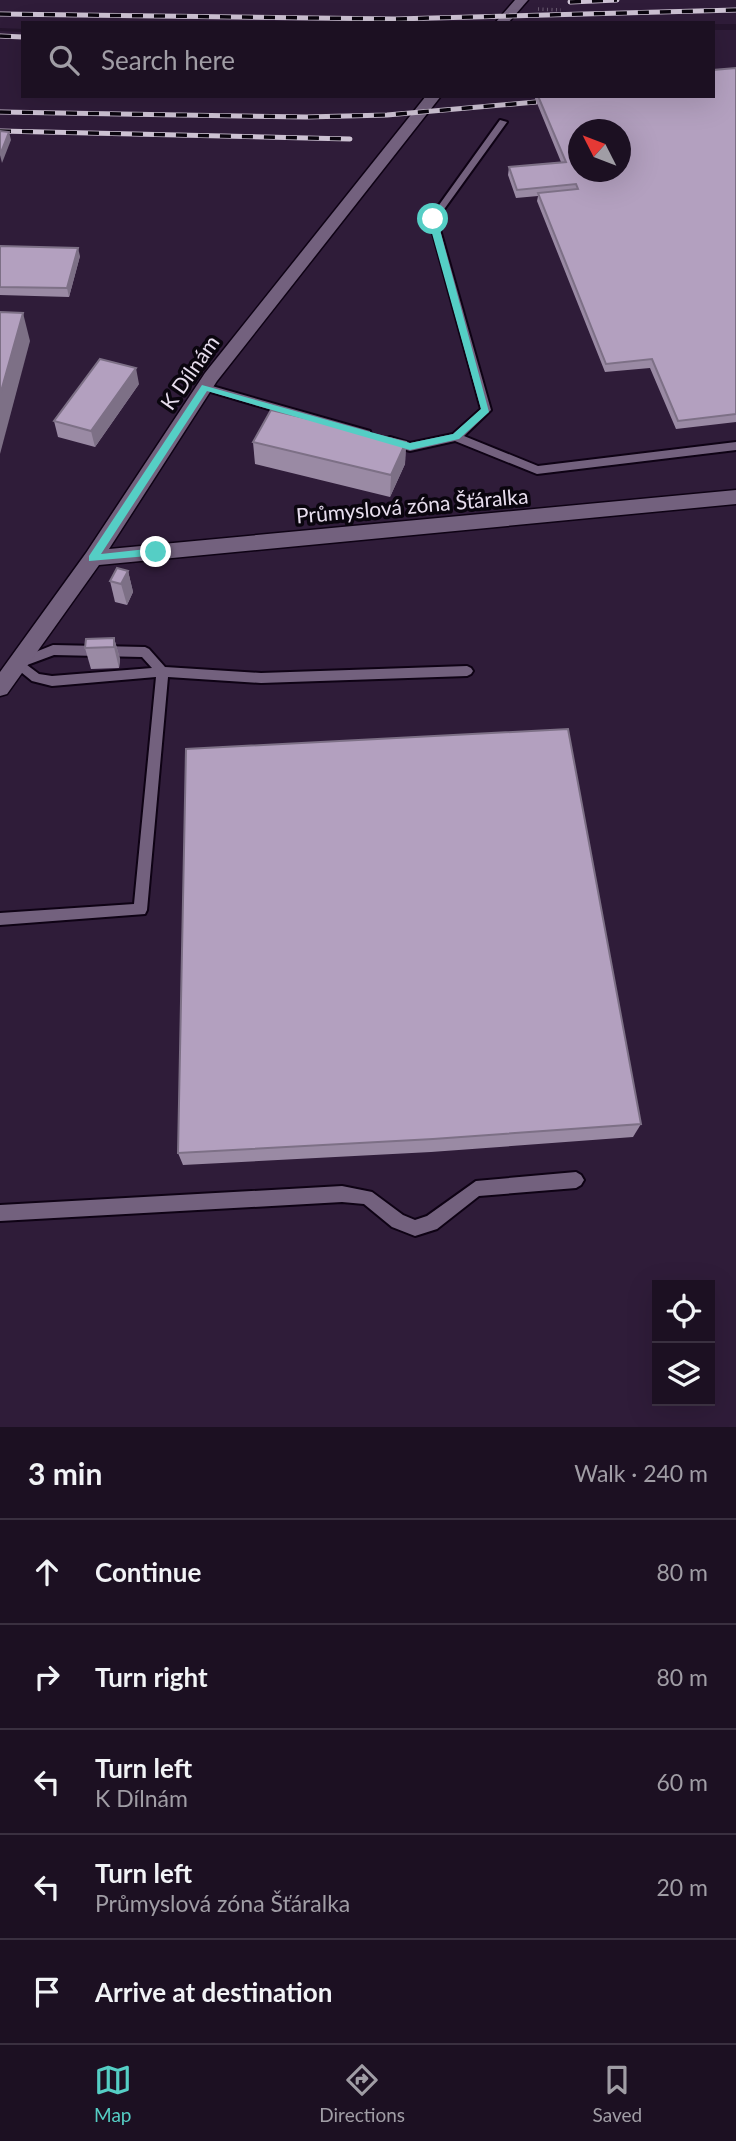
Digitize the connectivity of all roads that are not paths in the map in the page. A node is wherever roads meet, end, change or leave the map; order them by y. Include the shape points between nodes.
1 (522, 0) edge
2 (502, 21) edge
3 (432, 98) edge
4 (503, 122) dead end
5 (205, 387) junction
6 (371, 435) edge
7 (456, 437) junction
8 (384, 439) edge
9 (736, 446) edge
10 (736, 497) edge
11 (93, 558) junction
12 (17, 664) junction
13 (467, 671) dead end
14 (162, 672) junction
15 (0, 688) edge
16 (0, 919) edge
17 (576, 1180) dead end
18 (0, 1213) edge

1 - 2 street
3 - 5 street, K Dílnám
4 - 7 lane via 433,219 486,410
5 - 6 lane
5 - 11 street, K Dílnám
7 - 8 lane via 410,447
7 - 9 lane via 537,470
10 - 11 street, Průmyslová zóna Šťáralka
11 - 12 street, K Dílnám
12 - 14 lane via 36,678 52,681
12 - 14 lane via 53,650 145,652
12 - 15 street, K Dílnám
13 - 14 lane via 261,678
14 - 16 lane via 140,910
17 - 18 lane via 476,1189 431,1223 415,1228 367,1197 342,1194

